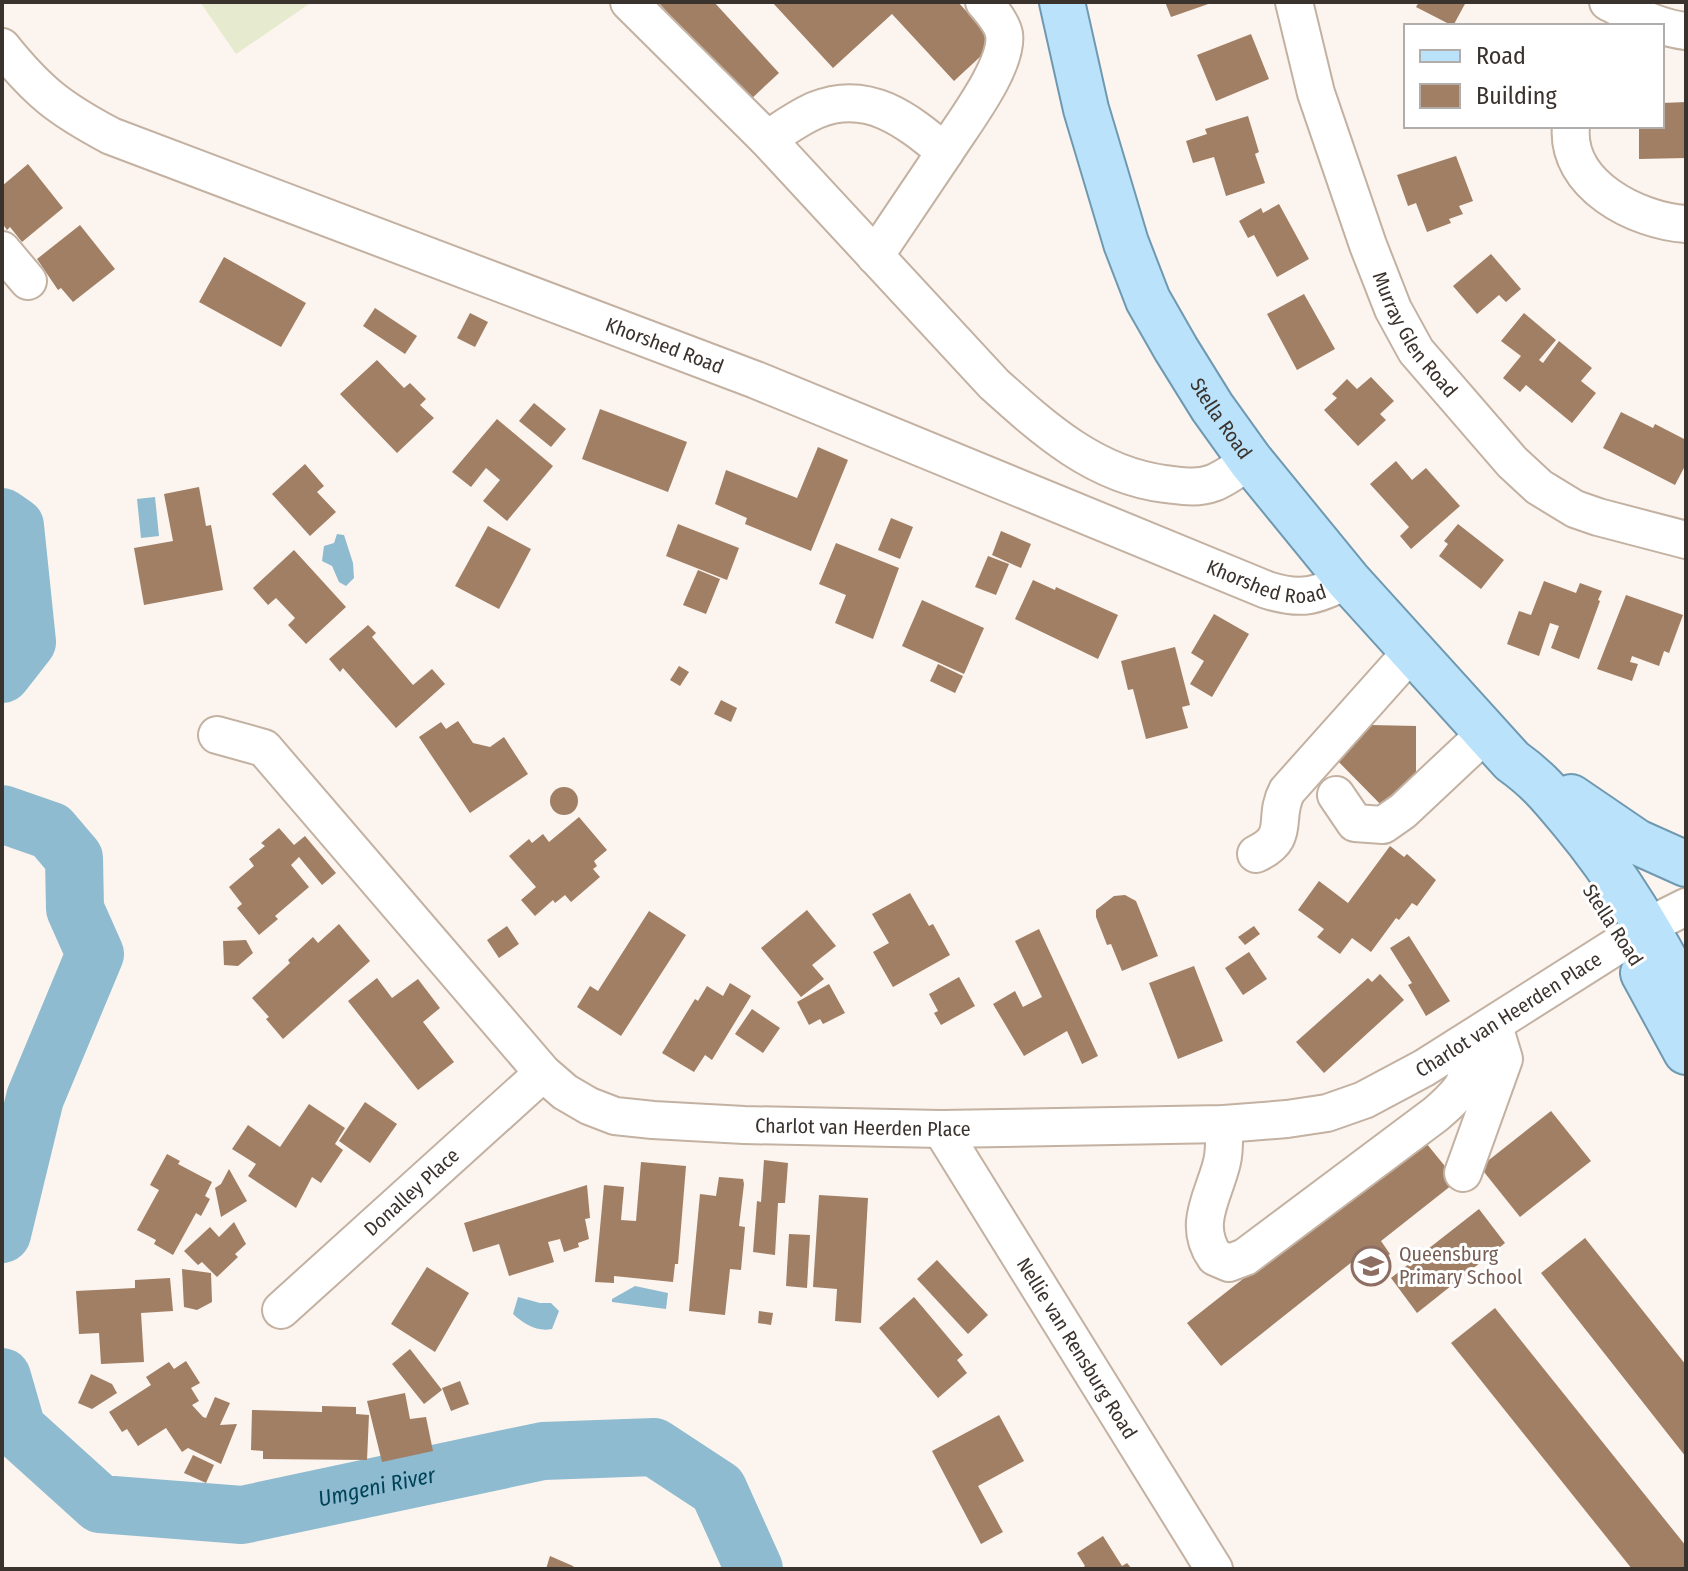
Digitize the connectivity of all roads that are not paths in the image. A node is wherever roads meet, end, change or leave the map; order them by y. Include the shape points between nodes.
1 (629, 2) edge
2 (984, 2) edge
3 (1062, 2) edge
4 (1294, 2) edge
5 (1608, 2) edge
6 (1600, 24) edge
7 (1657, 24) edge
8 (1664, 27) edge
9 (1686, 31) edge
10 (2, 47) edge
11 (1571, 128) edge
12 (767, 139) junction
13 (945, 152) junction
14 (1686, 224) edge
15 (2, 250) edge
16 (875, 256) junction
17 (28, 281) dead end
18 (1250, 460) junction
19 (1686, 540) edge
20 (1348, 580) junction
21 (1412, 651) junction
22 (217, 735) dead end
23 (1512, 758) junction
24 (1336, 795) dead end
25 (1256, 854) dead end
26 (1686, 864) edge
27 (1653, 925) edge
28 (1686, 999) edge
29 (1482, 1033) junction
30 (1686, 1052) edge
31 (543, 1073) junction
32 (1224, 1124) junction
33 (941, 1129) junction
34 (1463, 1173) dead end
35 (281, 1310) dead end
36 (1214, 1569) edge

1 - 12 street
2 - 13 street via 1003,30 1002,56
3 - 18 main road, Stella Road via 1086,109 1148,300
4 - 19 street, Murray Glen Road via 1316,93 1368,245 1416,351 1539,487 1575,509
5 - 6 street
5 - 7 street
8 - 9 street
10 - 20 street, Khorshed Road via 28,80 67,113 111,136 756,380 1267,590 1308,597
11 - 14 street via 1578,163 1593,183 1622,205 1663,222
12 - 13 street via 816,110 853,103 886,109
12 - 16 street
13 - 16 street
15 - 17 street
16 - 18 street via 994,384 1080,455 1120,474 1192,487 1214,483
18 - 20 main road, Stella Road
20 - 21 main road, Stella Road
21 - 23 main road, Stella Road
21 - 25 street via 1287,791 1280,836
22 - 31 street, Charlot van Heerden Place via 264,748
23 - 24 street via 1383,825 1355,823
23 - 26 main road via 1637,842
23 - 27 main road, Stella Road via 1601,855
27 - 28 main road, Stella Road
27 - 29 street, Charlot van Heerden Place
27 - 30 main road, Stella Road
29 - 32 street, Charlot van Heerden Place via 1364,1100 1327,1113
29 - 32 street via 1463,1090 1245,1257 1229,1263 1215,1257 1204,1234 1204,1213 1223,1158
29 - 34 street via 1504,1059
31 - 33 street, Charlot van Heerden Place via 565,1092 615,1116
31 - 35 street, Donalley Place
32 - 33 street, Charlot van Heerden Place
33 - 36 street, Nellie van Rensburg Road

